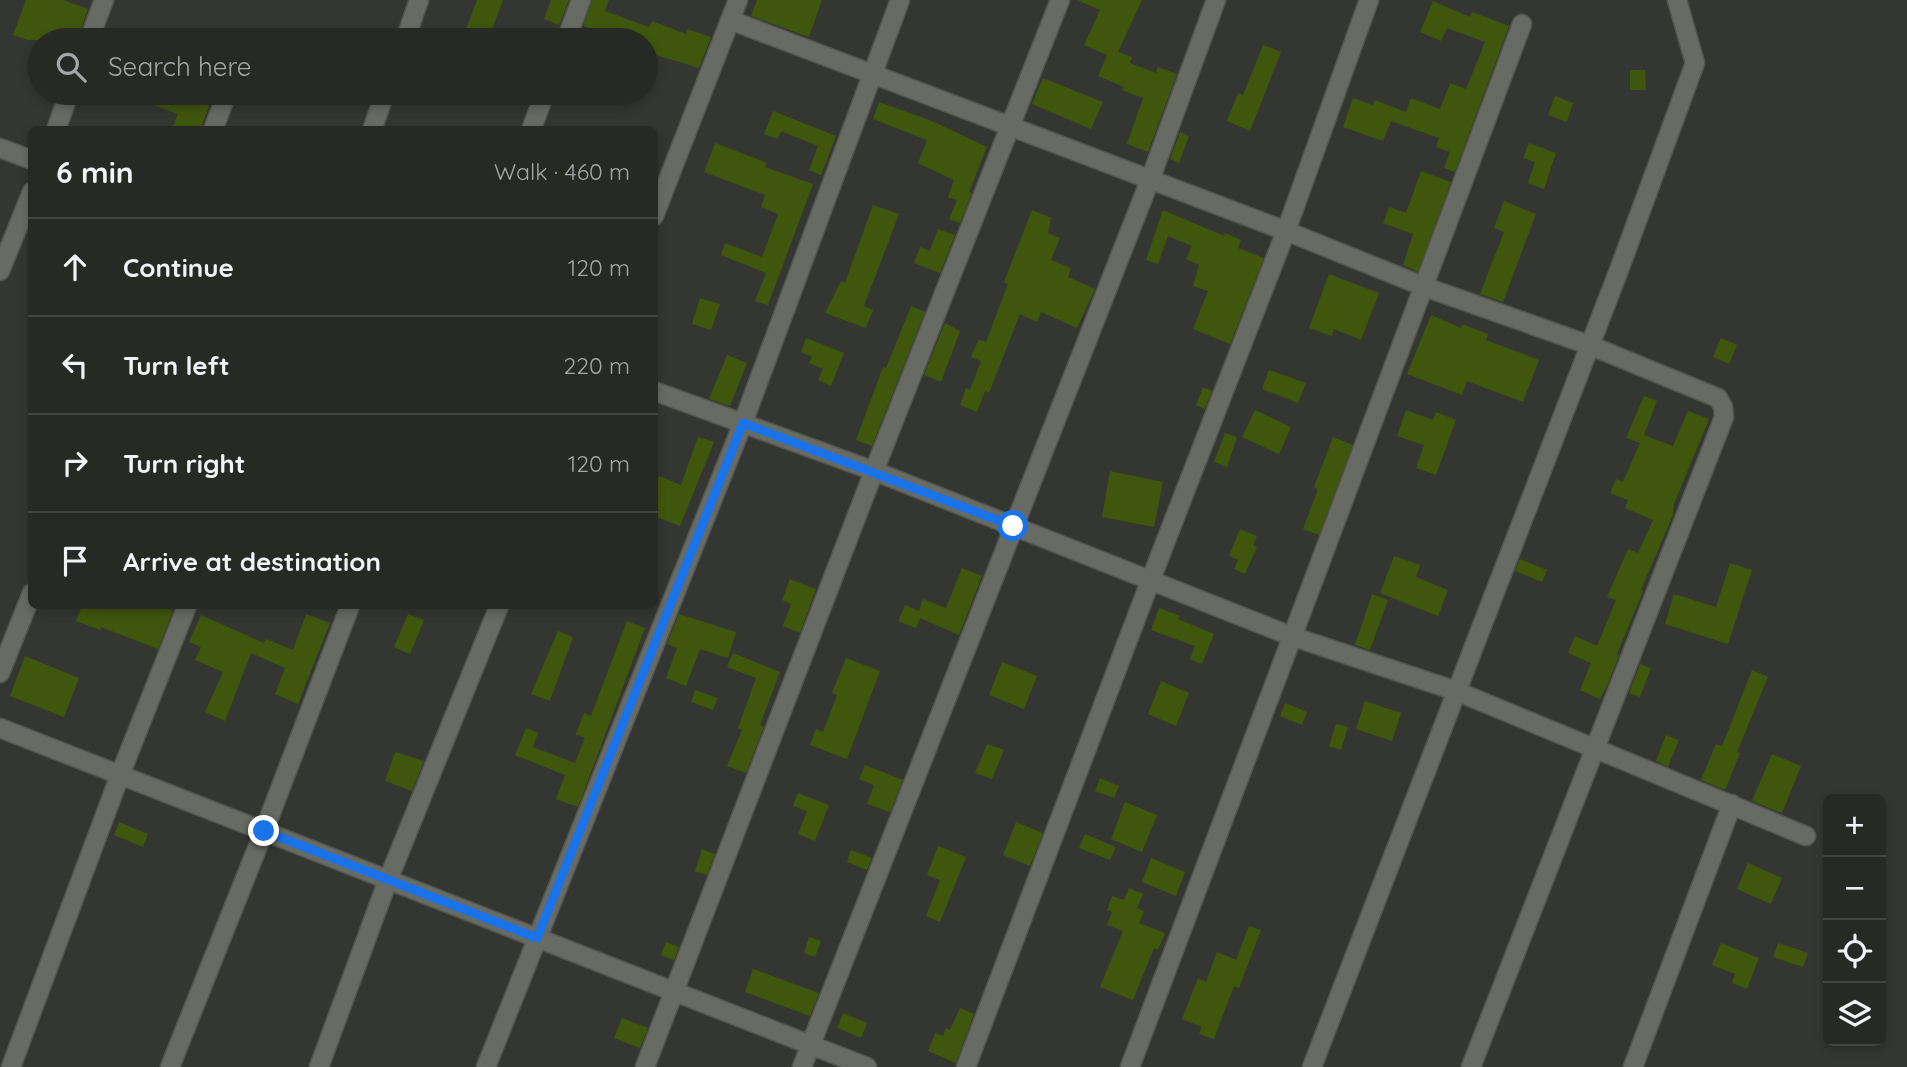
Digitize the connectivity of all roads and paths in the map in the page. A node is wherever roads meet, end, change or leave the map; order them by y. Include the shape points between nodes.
1 (104, 0) edge
2 (419, 0) edge
3 (581, 0) edge
4 (738, 0) edge
5 (900, 0) edge
6 (1060, 0) edge
7 (1216, 0) edge
8 (1369, 0) edge
9 (1677, 0) edge
10 (730, 20) junction
11 (1522, 24) dead end
12 (94, 28) edge
13 (409, 28) edge
14 (570, 28) edge
15 (872, 75) junction
16 (65, 105) edge
17 (223, 105) edge
18 (381, 105) edge
19 (540, 105) edge
20 (57, 126) edge
21 (215, 126) edge
22 (373, 126) edge
23 (533, 126) edge
24 (1009, 128) junction
25 (0, 148) edge
26 (28, 158) edge
27 (1150, 180) junction
28 (28, 202) edge
29 (658, 206) edge
30 (1286, 231) junction
31 (0, 271) edge
32 (1425, 288) junction
33 (1589, 345) junction
34 (658, 392) edge
35 (743, 423) junction
36 (874, 471) junction
37 (1013, 526) junction
38 (1151, 579) junction
39 (28, 603) edge
40 (186, 609) edge
41 (349, 609) edge
42 (498, 609) edge
43 (1291, 636) junction
44 (0, 673) edge
45 (1456, 691) junction
46 (0, 728) edge
47 (1594, 747) junction
48 (120, 775) junction
49 (1732, 804) junction
50 (264, 831) junction
51 (1806, 836) dead end
52 (388, 880) junction
53 (537, 938) junction
54 (674, 992) junction
55 (810, 1045) junction
56 (11, 1067) edge
57 (170, 1067) edge
58 (319, 1067) edge
59 (486, 1067) edge
60 (645, 1067) edge
61 (802, 1067) edge
62 (867, 1067) edge
63 (966, 1067) edge
64 (1130, 1067) edge
65 (1312, 1067) edge
66 (1471, 1067) edge
67 (1633, 1067) edge

1 - 12 street
2 - 13 street
3 - 14 street
4 - 10 street
5 - 15 street
6 - 24 street
7 - 27 street
8 - 30 street
9 - 33 street via 1695,64
10 - 15 street
10 - 29 street
11 - 32 street
15 - 24 street
15 - 35 street
16 - 20 street
17 - 21 street
18 - 22 street
19 - 23 street
24 - 27 street
24 - 36 street
25 - 26 street
27 - 30 street
27 - 37 street
28 - 31 street
30 - 32 street
30 - 38 street
32 - 33 street
32 - 43 street
33 - 45 street
33 - 47 street via 1718,398 1724,417
34 - 35 street
35 - 36 street
35 - 53 street
36 - 37 street
36 - 54 street
37 - 38 street
37 - 55 street
38 - 43 street
38 - 63 street
39 - 44 street
40 - 48 street
41 - 50 street
42 - 52 street
43 - 45 street
43 - 64 street
45 - 47 street
45 - 65 street
46 - 48 street
47 - 49 street
47 - 66 street
48 - 50 street
48 - 56 street
49 - 51 street
49 - 67 street
50 - 52 street
50 - 57 street
52 - 53 street
52 - 58 street
53 - 54 street
53 - 59 street
54 - 55 street
54 - 60 street
55 - 61 street
55 - 62 street

